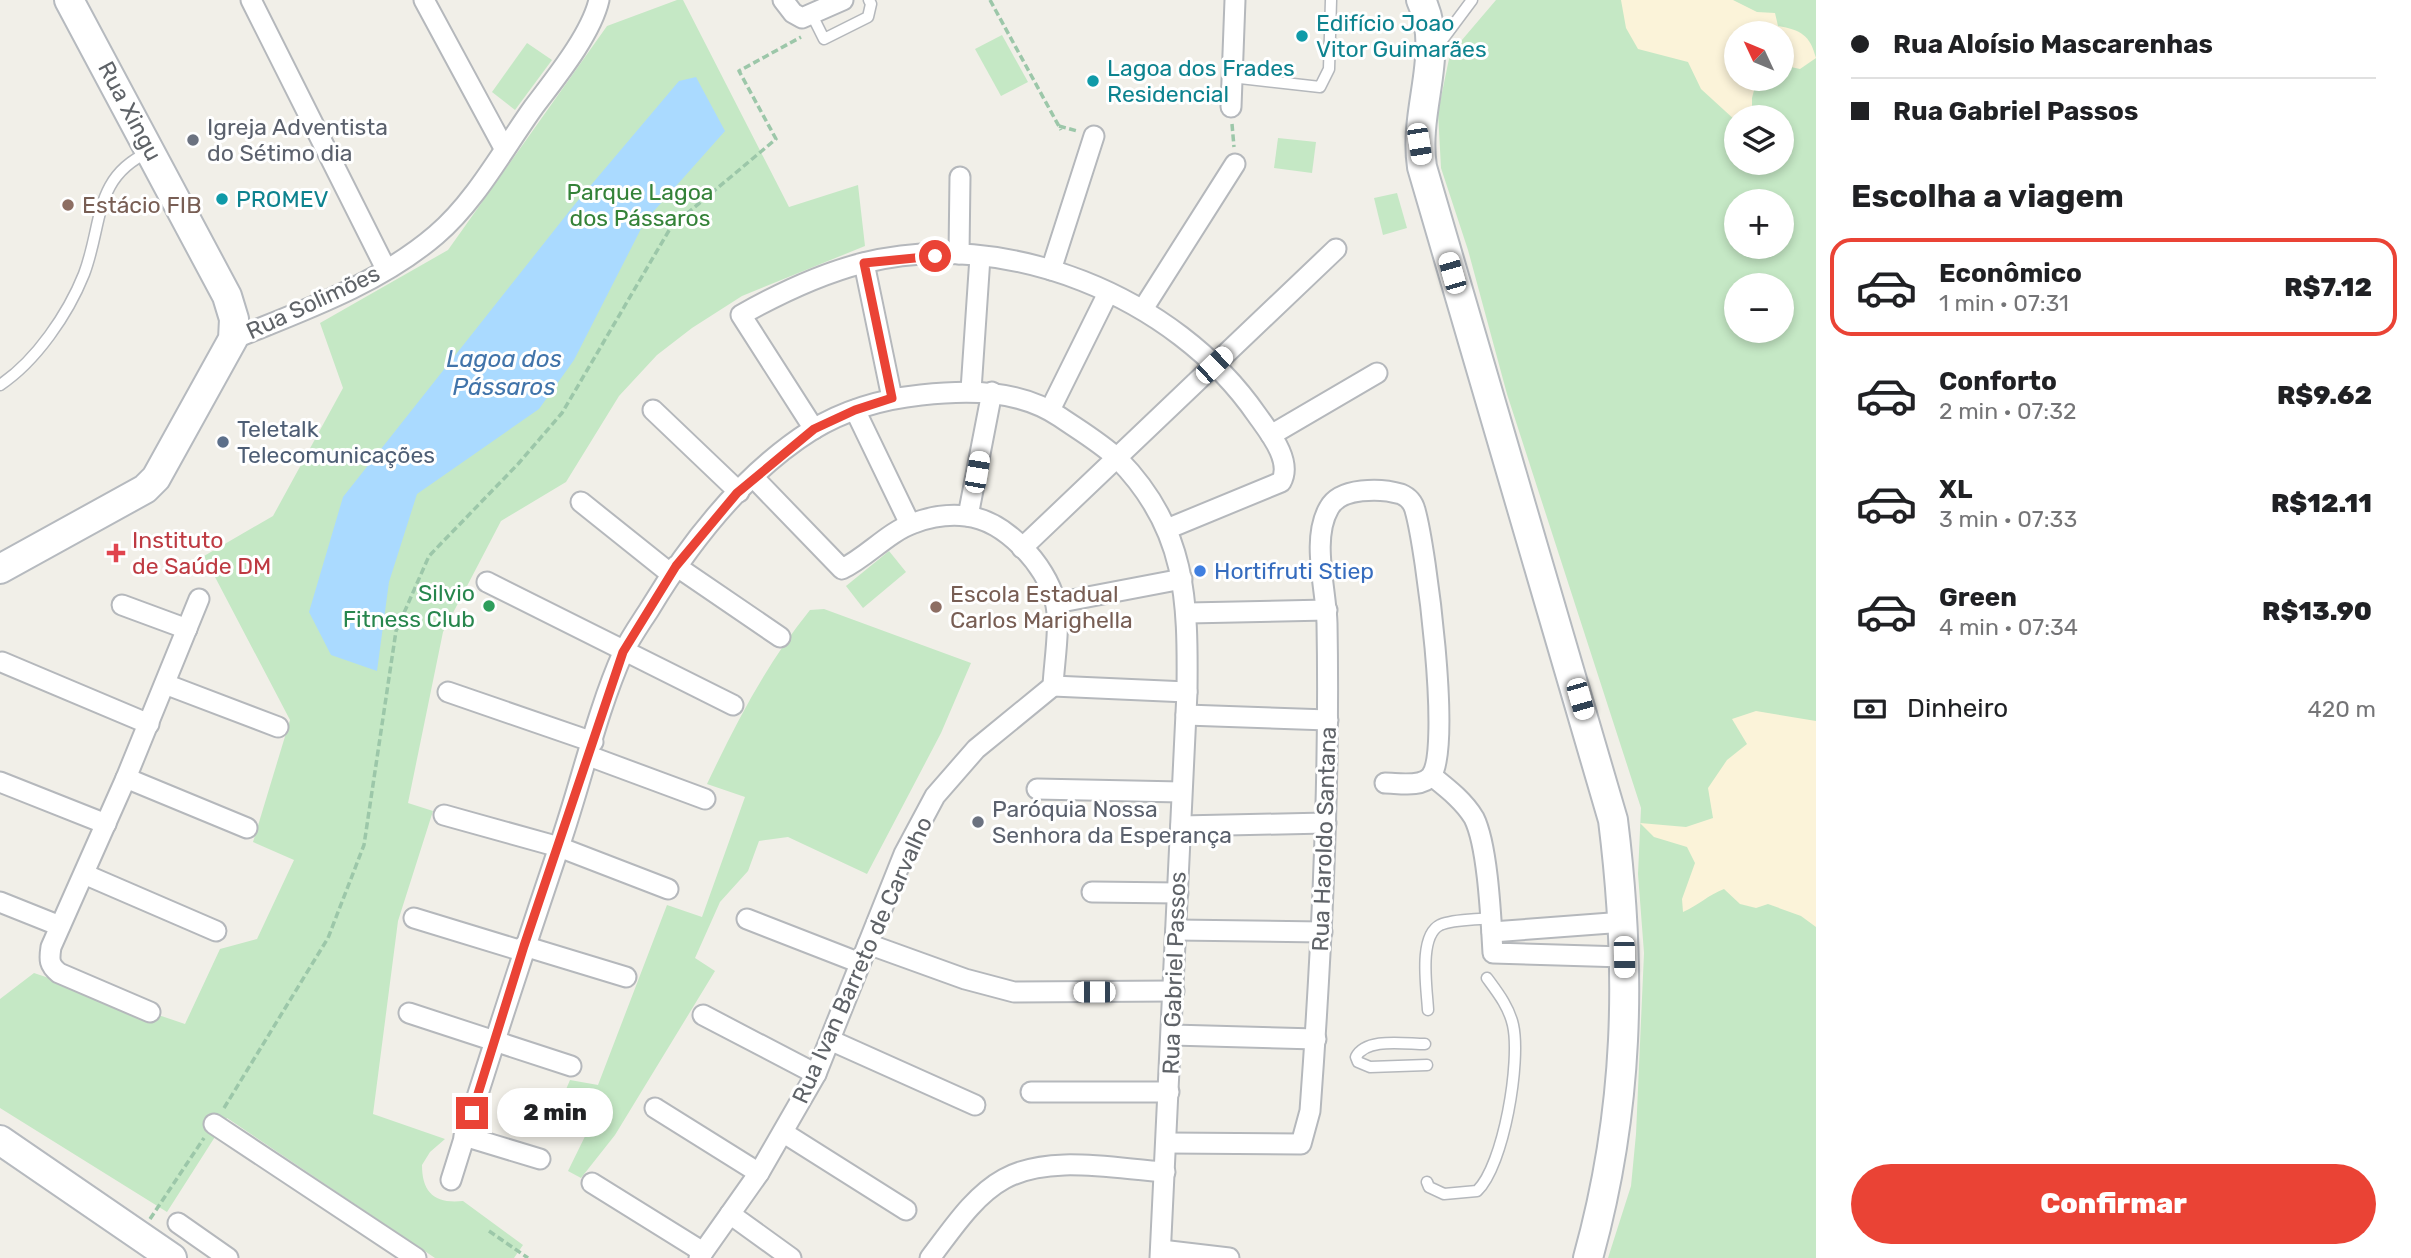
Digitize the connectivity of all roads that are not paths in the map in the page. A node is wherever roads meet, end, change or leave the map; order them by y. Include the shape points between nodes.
1 (69, 0) edge
2 (251, 0) edge
3 (424, 0) edge
4 (599, 0) edge
5 (783, 0) edge
6 (843, 0) edge
7 (869, 0) edge
8 (1235, 0) edge
9 (1331, 0) edge
10 (1421, 0) edge
11 (1472, 0) edge
12 (807, 16) junction
13 (1430, 56) junction
14 (1231, 78) junction
15 (1231, 107) road end
16 (1094, 136) dead end
17 (504, 148) junction
18 (151, 151) junction
19 (1235, 163) road end
20 (960, 177) dead end
21 (1336, 249) dead end
22 (959, 254) junction
23 (980, 257) junction
24 (864, 263) junction
25 (386, 269) junction
26 (1051, 270) junction
27 (1108, 293) junction
28 (1143, 309) junction
29 (233, 339) junction
30 (1214, 365) junction
31 (1377, 373) dead end
32 (0, 385) edge
33 (971, 390) junction
34 (992, 392) junction
35 (892, 398) junction
36 (653, 410) dead end
37 (855, 410) junction
38 (1050, 410) junction
39 (814, 429) junction
40 (1271, 435) junction
41 (1116, 457) junction
42 (754, 478) junction
43 (739, 492) junction
44 (581, 502) dead end
45 (968, 516) junction
46 (910, 524) junction
47 (1167, 529) junction
48 (1022, 548) junction
49 (0, 569) edge
50 (673, 570) junction
51 (1182, 579) junction
52 (487, 582) dead end
53 (199, 599) dead end
54 (1056, 603) junction
55 (122, 604) dead end
56 (1327, 610) junction
57 (1188, 613) junction
58 (187, 629) junction
59 (780, 638) dead end
60 (623, 652) junction
61 (2, 662) dead end
62 (165, 684) junction
63 (1053, 686) junction
64 (448, 692) dead end
65 (1187, 692) junction
66 (733, 705) dead end
67 (1186, 716) junction
68 (1328, 720) junction
69 (149, 724) junction
70 (278, 727) dead end
71 (591, 749) junction
72 (1432, 776) junction
73 (126, 778) junction
74 (0, 782) edge
75 (1385, 783) dead end
76 (1038, 789) dead end
77 (1181, 792) junction
78 (705, 799) dead end
79 (444, 815) dead end
80 (1326, 823) junction
81 (107, 824) junction
82 (1181, 826) junction
83 (247, 828) dead end
84 (559, 847) junction
85 (84, 874) junction
86 (668, 889) dead end
87 (1092, 892) dead end
88 (1178, 893) junction
89 (0, 902) edge
90 (414, 918) dead end
91 (747, 919) dead end
92 (1624, 922) junction
93 (1491, 925) junction
94 (60, 926) junction
95 (1556, 928) junction
96 (1176, 930) junction
97 (216, 931) dead end
98 (1322, 932) junction
99 (868, 944) junction
100 (523, 948) junction
101 (1557, 955) junction
102 (1624, 957) junction
103 (860, 963) junction
104 (626, 977) dead end
105 (1487, 978) dead end
106 (1174, 992) junction
107 (1428, 1010) dead end
108 (150, 1012) dead end
109 (410, 1013) dead end
110 (703, 1015) dead end
111 (1172, 1035) junction
112 (1315, 1039) junction
113 (830, 1040) junction
114 (494, 1041) junction
115 (1424, 1044) dead end
116 (1427, 1065) dead end
117 (571, 1066) dead end
118 (816, 1074) junction
119 (1031, 1092) dead end
120 (1170, 1092) junction
121 (975, 1105) dead end
122 (655, 1108) dead end
123 (214, 1124) road end
124 (784, 1133) junction
125 (464, 1136) junction
126 (0, 1140) edge
127 (1167, 1143) junction
128 (540, 1159) dead end
129 (1165, 1172) junction
130 (759, 1173) junction
131 (451, 1180) dead end
132 (1427, 1182) dead end
133 (592, 1183) dead end
134 (906, 1210) dead end
135 (730, 1214) junction
136 (178, 1223) dead end
137 (1160, 1254) edge
138 (701, 1255) edge
139 (172, 1258) edge
140 (228, 1258) edge
141 (416, 1258) edge
142 (791, 1258) edge
143 (930, 1258) edge
144 (1229, 1258) edge
145 (1588, 1258) edge

1 - 18 street, Rua Xingu
2 - 25 street
3 - 17 street
4 - 17 street, Rua Solimões via 573,50
5 - 12 street via 793,13
6 - 12 street
7 - 12 lane via 868,17 824,39
8 - 14 street
9 - 14 lane via 1329,69 1320,88
10 - 13 street via 1430,25
11 - 13 lane
13 - 92 street via 1420,119 1422,167 1613,820
14 - 15 street
16 - 26 street
17 - 25 street, Rua Solimões via 446,225
18 - 29 street, Rua Xingu via 227,296 234,319
18 - 32 lane via 128,162 109,184 83,275 68,304 38,349
19 - 28 street
20 - 22 street
21 - 30 street
22 - 23 street
22 - 24 street
23 - 26 street
23 - 33 street
24 - 35 street
24 - 39 street via 794,287 741,315
25 - 29 street, Rua Solimões
26 - 27 street
27 - 28 street
27 - 38 street
28 - 30 street
29 - 49 street, Rua Solimões via 166,463 145,489
30 - 40 street
30 - 41 street
31 - 40 street
33 - 34 street, Rua Gabriel Passos
33 - 35 street, Rua Gabriel Passos
34 - 38 street, Rua Gabriel Passos
34 - 45 street
35 - 37 street, Rua Gabriel Passos
36 - 43 street
37 - 39 street, Rua Gabriel Passos
37 - 46 street
38 - 41 street, Rua Gabriel Passos
39 - 42 street, Rua Gabriel Passos
40 - 47 street via 1284,470 1281,482
41 - 47 street, Rua Gabriel Passos
41 - 48 street
42 - 43 street, Rua Gabriel Passos
42 - 46 street via 842,569
43 - 50 street, Rua Gabriel Passos
44 - 50 street
45 - 46 street
45 - 48 street via 990,524
47 - 51 street, Rua Gabriel Passos
48 - 54 street via 1040,569
50 - 59 street
50 - 60 street, Rua Gabriel Passos
51 - 54 street
51 - 57 street, Rua Gabriel Passos
52 - 60 street
53 - 58 street
54 - 63 street
55 - 58 street
56 - 57 street
56 - 68 street, Rua Haroldo Santana
56 - 72 street, Rua Haroldo Santana via 1321,532 1329,506 1344,493 1394,491 1406,496 1413,505 1440,691 1440,732
57 - 65 street, Rua Gabriel Passos
58 - 62 street
60 - 66 street
60 - 71 street, Rua Gabriel Passos
61 - 69 street
62 - 69 street
62 - 70 street
63 - 65 street
63 - 99 street, Rua Ivan Barreto de Carvalho via 985,741 945,781 904,854
64 - 71 street
65 - 67 street, Rua Gabriel Passos
67 - 68 street
67 - 77 street, Rua Gabriel Passos
68 - 80 street, Rua Haroldo Santana
69 - 73 street
71 - 78 street
71 - 84 street, Rua Gabriel Passos
72 - 75 street via 1418,783
72 - 93 street via 1475,820
73 - 81 street
73 - 83 street
74 - 81 street
76 - 77 street
77 - 82 street, Rua Gabriel Passos
79 - 84 street
80 - 82 street
80 - 98 street, Rua Haroldo Santana
81 - 85 street
82 - 88 street, Rua Gabriel Passos
84 - 86 street
84 - 100 street, Rua Gabriel Passos
85 - 94 street
85 - 97 street
87 - 88 street
88 - 96 street, Rua Gabriel Passos
89 - 94 street
90 - 100 street
91 - 103 street
92 - 95 street
92 - 102 street
93 - 95 street
93 - 101 street via 1493,953
93 - 107 lane via 1442,924 1430,935 1426,952
94 - 108 street via 51,947 51,966
95 - 101 street
96 - 98 street
96 - 106 street, Rua Gabriel Passos
98 - 112 street, Rua Haroldo Santana
99 - 103 street, Rua Ivan Barreto de Carvalho
99 - 106 street via 1014,992
100 - 104 street
100 - 114 street, Rua Gabriel Passos
101 - 102 street
102 - 145 street via 1625,1037 1619,1111 1611,1167
103 - 113 street, Rua Ivan Barreto de Carvalho
105 - 132 lane via 1506,1004 1516,1048 1514,1083 1502,1134 1489,1175 1477,1191 1444,1194
106 - 111 street, Rua Gabriel Passos
109 - 114 street
110 - 118 street
111 - 112 street
111 - 120 street, Rua Gabriel Passos
112 - 127 street, Rua Haroldo Santana via 1310,1111 1301,1144
113 - 118 street, Rua Ivan Barreto de Carvalho
113 - 121 street
114 - 117 street
114 - 125 street, Rua Gabriel Passos
115 - 116 lane via 1373,1045 1364,1047 1356,1057 1370,1067
118 - 124 street, Rua Ivan Barreto de Carvalho
119 - 120 street
120 - 127 street, Rua Gabriel Passos
122 - 130 street
123 - 141 street
124 - 130 street, Rua Ivan Barreto de Carvalho
124 - 134 street
125 - 128 street
125 - 131 street, Rua Gabriel Passos
126 - 139 street
127 - 129 street, Rua Gabriel Passos
129 - 137 street, Rua Gabriel Passos
129 - 143 street via 1057,1166 1020,1172 986,1192
130 - 135 street, Rua Ivan Barreto de Carvalho
133 - 138 street
135 - 138 street, Rua Ivan Barreto de Carvalho
135 - 142 street
136 - 140 street
137 - 144 street

